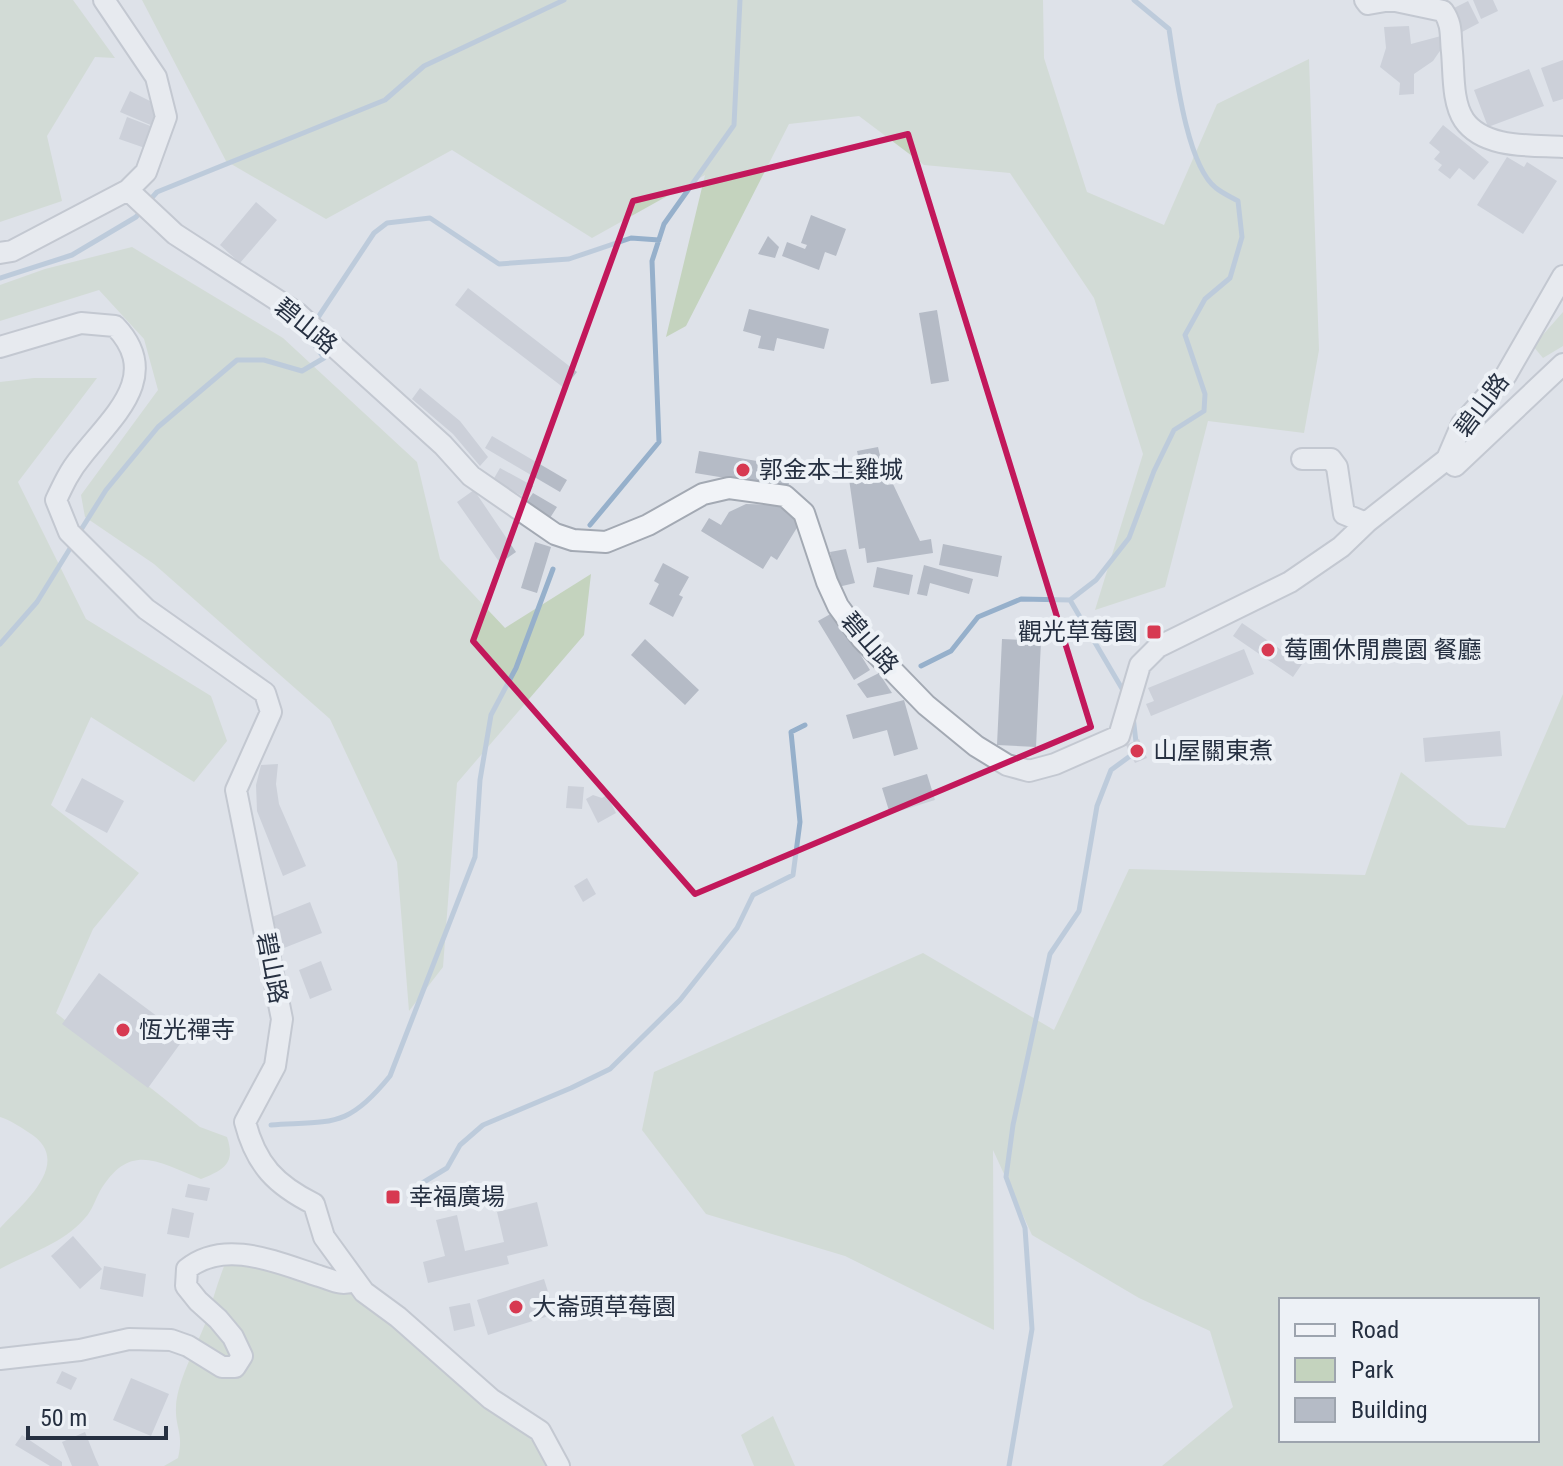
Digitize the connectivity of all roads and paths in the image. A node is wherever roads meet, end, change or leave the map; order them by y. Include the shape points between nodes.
1 (104, 0) edge
2 (1365, 0) edge
3 (1563, 147) edge
4 (128, 190) junction
5 (0, 253) edge
6 (1563, 276) edge
7 (0, 347) edge
8 (1563, 364) edge
9 (1302, 459) dead end
10 (1447, 459) junction
11 (1366, 523) junction
12 (354, 1281) junction
13 (0, 1359) edge
14 (559, 1466) edge

1 - 4 street via 156,77 166,117 146,172
2 - 3 street via 1443,11 1451,23 1455,91 1464,119 1484,137
4 - 5 street
4 - 11 street, 碧山路 via 175,234 297,313 471,476 555,534 606,542 703,494 729,488 785,496 804,513 838,606 862,639 926,705 976,746 1029,771 1119,736 1140,665 1158,647 1290,582
6 - 10 street, 碧山路 via 1506,375 1462,424
7 - 12 street, 碧山路 via 81,323 115,326 129,341 137,365 132,389 72,468 56,500 69,532 146,609 265,693 271,712 236,790 282,1019 275,1066 245,1122 267,1170 282,1186 314,1204 324,1237
8 - 10 street via 1477,448 1455,466
9 - 11 street via 1331,459 1344,514
10 - 11 street, 碧山路
12 - 13 street via 343,1285 285,1264 232,1254 199,1259 187,1269 186,1286 233,1337 242,1356 235,1367 222,1367 171,1340 129,1339
12 - 14 street via 491,1399 540,1431

